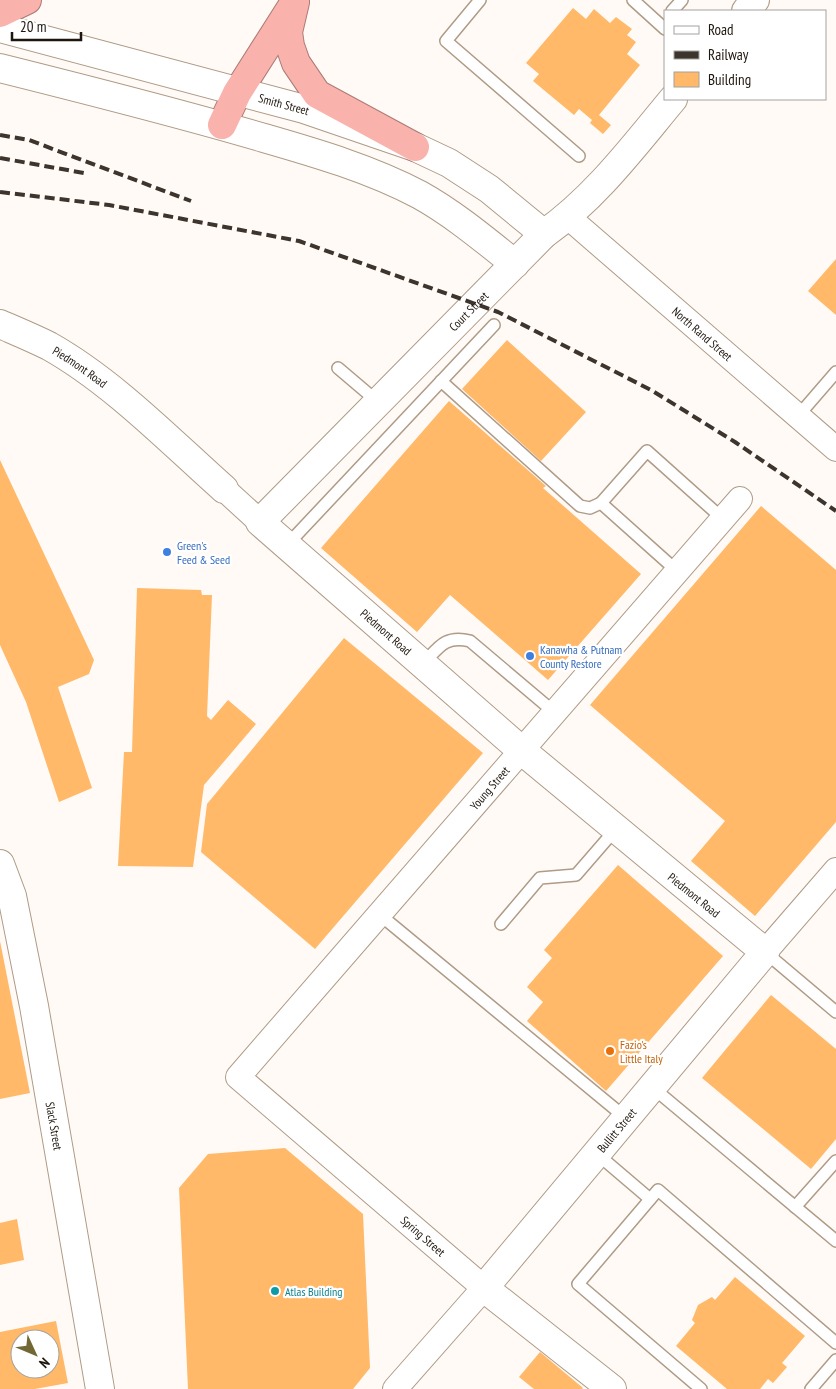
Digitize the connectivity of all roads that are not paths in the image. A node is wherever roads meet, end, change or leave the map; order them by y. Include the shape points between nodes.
1 (27, 0) edge
2 (480, 0) edge
3 (633, 0) edge
4 (682, 0) edge
5 (755, 0) edge
6 (296, 1) edge
7 (673, 10) edge
8 (747, 10) edge
9 (0, 13) edge
10 (663, 25) edge
11 (0, 28) edge
12 (0, 68) edge
13 (237, 93) junction
14 (672, 100) edge
15 (222, 125) junction
16 (415, 147) junction
17 (579, 156) dead end
18 (568, 217) junction
19 (544, 234) junction
20 (516, 264) junction
21 (0, 324) edge
22 (494, 325) dead end
23 (338, 368) dead end
24 (836, 372) edge
25 (441, 381) junction
26 (379, 403) junction
27 (798, 416) junction
28 (836, 449) edge
29 (224, 490) joint
30 (740, 499) dead end
31 (601, 503) junction
32 (723, 519) junction
33 (260, 522) junction
34 (287, 545) junction
35 (677, 571) junction
36 (423, 664) junction
37 (554, 712) junction
38 (521, 750) junction
39 (615, 830) junction
40 (0, 864) edge
41 (836, 870) edge
42 (379, 914) junction
43 (501, 924) dead end
44 (765, 952) junction
45 (836, 1012) edge
46 (238, 1077) joint
47 (652, 1087) junction
48 (626, 1118) junction
49 (596, 1153) junction
50 (836, 1161) edge
51 (650, 1199) junction
52 (796, 1207) junction
53 (836, 1241) edge
54 (484, 1288) junction
55 (836, 1343) edge
56 (836, 1360) edge
57 (100, 1389) edge
58 (395, 1389) edge
59 (612, 1389) edge
60 (701, 1389) edge
61 (811, 1389) edge

1 - 9 highway
2 - 17 lane via 446,40
3 - 10 lane
4 - 7 lane
5 - 8 street
6 - 13 highway
6 - 16 highway via 288,32 290,46 296,64 317,94
11 - 13 street, Smith Street
12 - 15 street
13 - 15 highway
13 - 16 street, Smith Street via 304,110
14 - 18 street, Court Street via 594,192
15 - 20 street via 316,153 420,195
16 - 19 street, Smith Street via 448,163 489,190
18 - 19 street, Court Street
18 - 27 street, North Rand Street
19 - 20 street, Court Street
20 - 26 street, Court Street
21 - 29 street, Piedmont Road via 49,347 94,378 142,416
22 - 25 lane
23 - 26 lane
24 - 27 lane
25 - 31 lane via 580,506 590,508
25 - 34 lane
26 - 33 street, Court Street
27 - 28 street, North Rand Street
29 - 33 street, Piedmont Road
30 - 32 street, Young Street
31 - 32 lane via 647,451
31 - 35 lane
32 - 35 street, Young Street
33 - 34 street, Piedmont Road
34 - 36 street, Piedmont Road
35 - 37 street, Young Street
36 - 37 lane via 445,642 457,638 470,641
36 - 38 street, Piedmont Road
37 - 38 street, Young Street
38 - 39 street, Piedmont Road
38 - 42 street, Young Street
39 - 43 lane via 576,875 540,878
39 - 44 street, Piedmont Road
40 - 57 street, Slack Street via 12,896 34,1006
41 - 44 street, Bullitt Street
42 - 46 street, Young Street
42 - 48 lane
44 - 45 lane
44 - 47 street, Bullitt Street
46 - 54 street, Spring Street
47 - 48 street, Bullitt Street
47 - 52 lane
48 - 49 street, Bullitt Street
49 - 51 lane
49 - 54 street, Bullitt Street
50 - 52 lane
51 - 55 lane via 658,1190
51 - 60 lane via 578,1284
52 - 53 lane
54 - 58 street, Bullitt Street
54 - 59 street, Spring Street
56 - 61 lane

